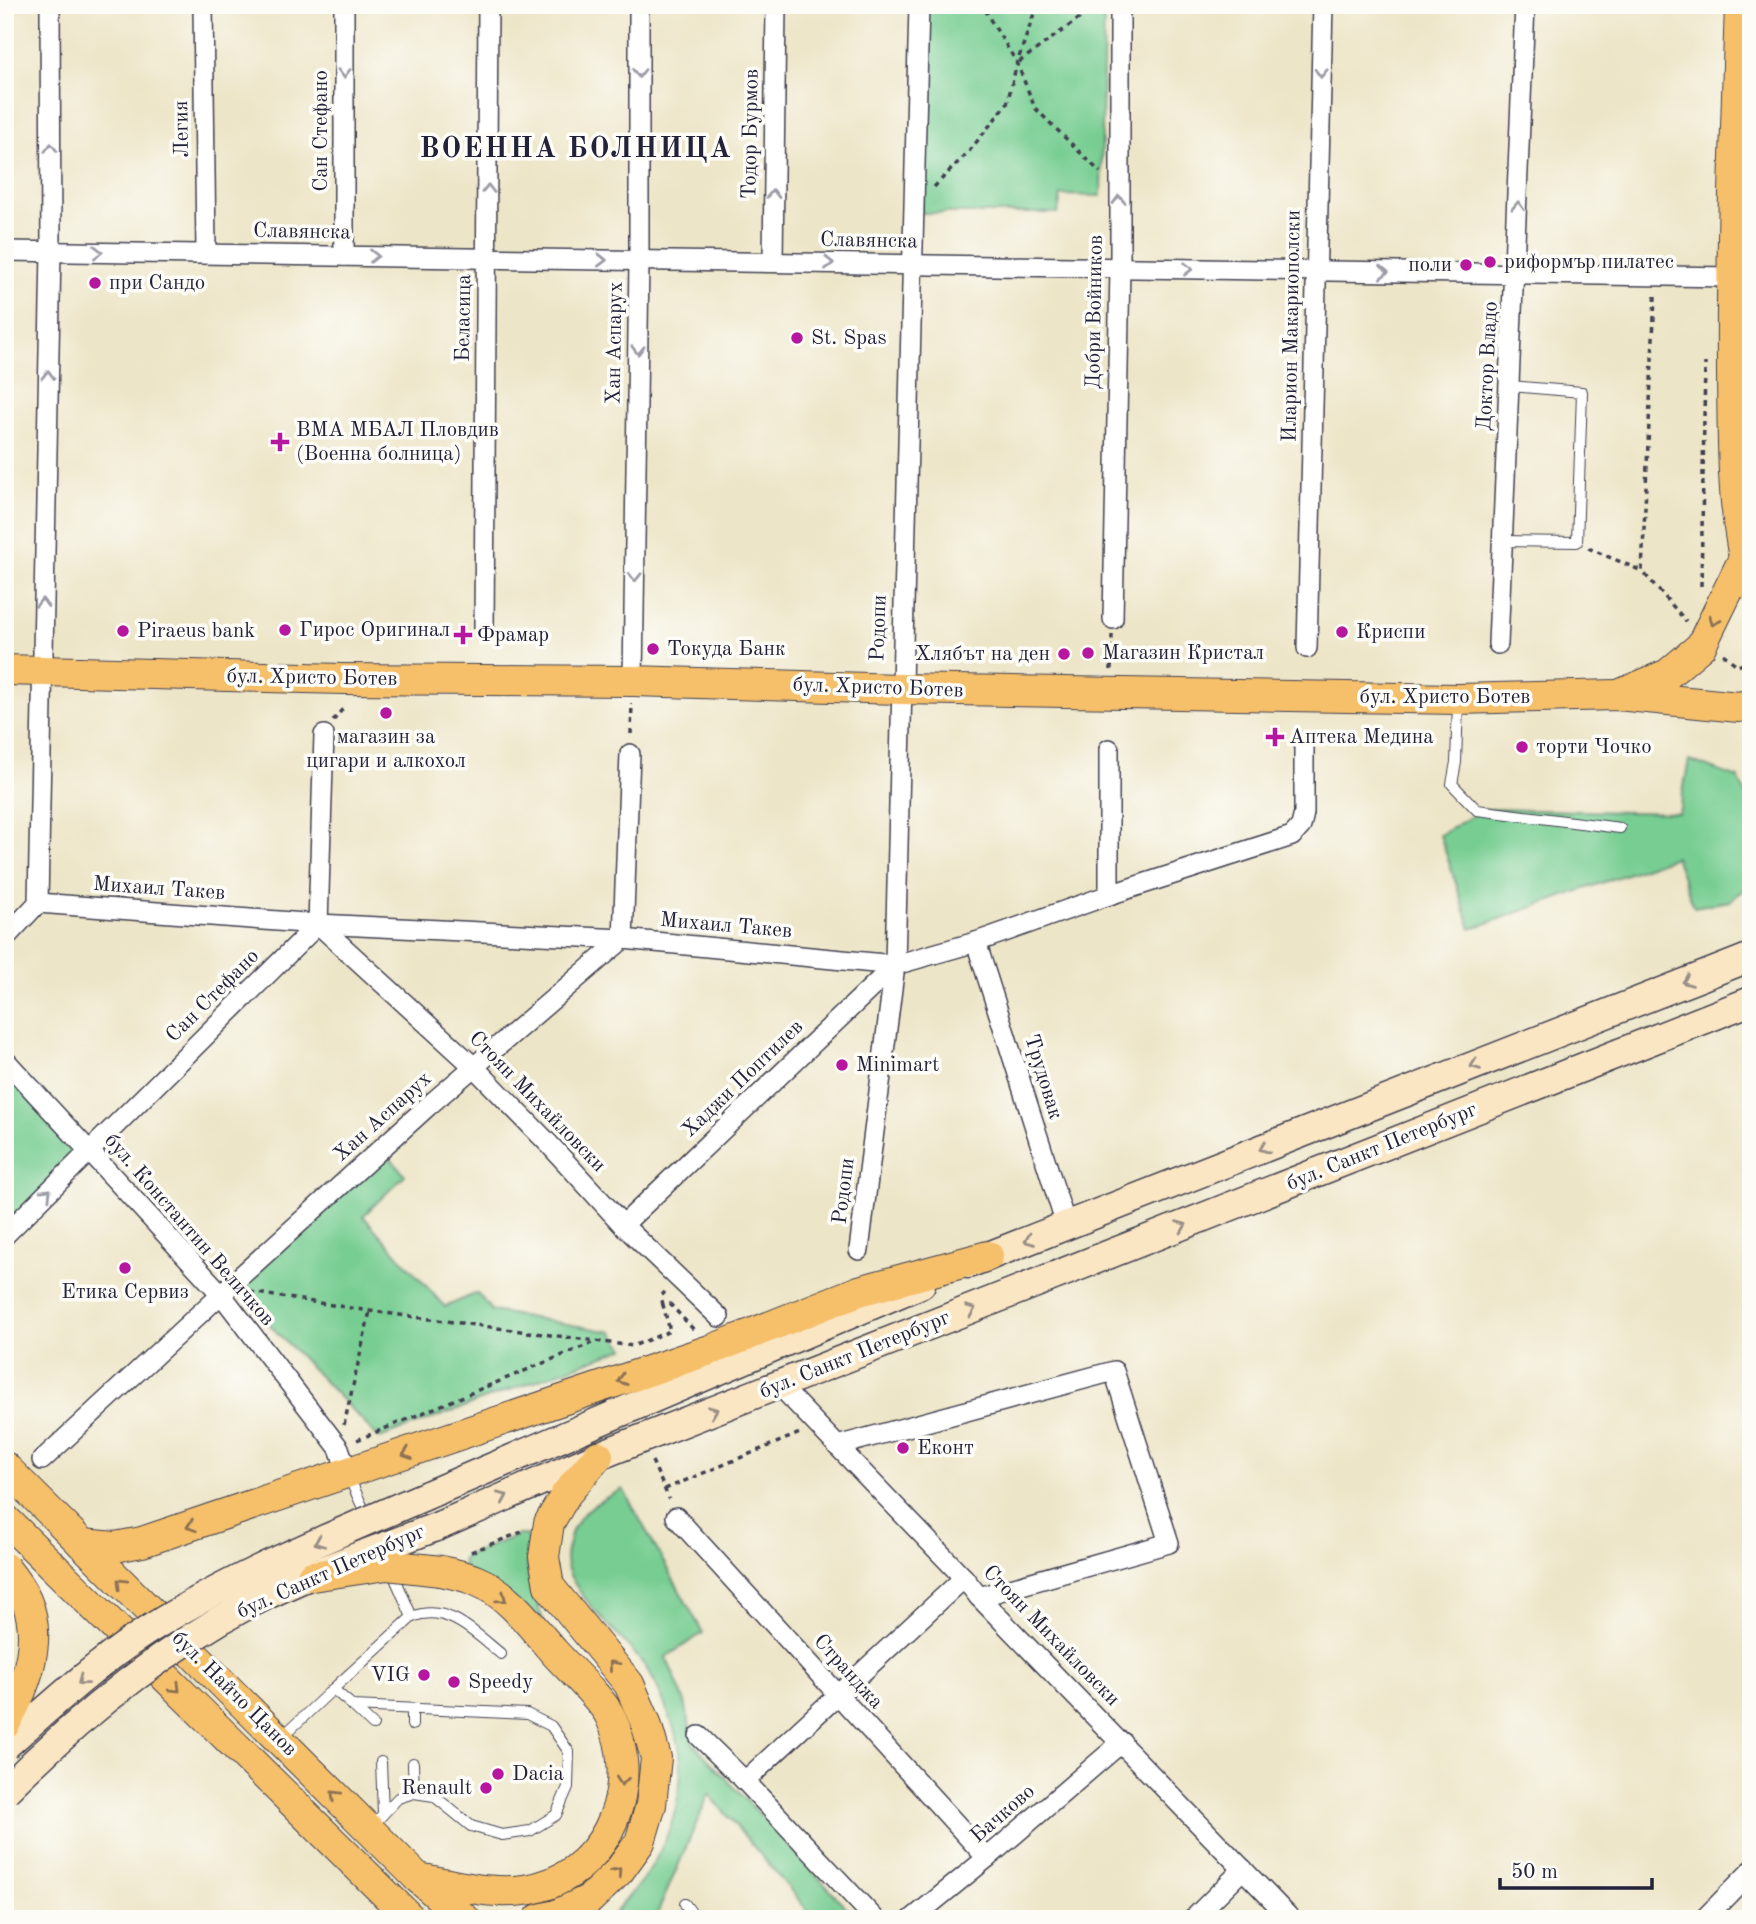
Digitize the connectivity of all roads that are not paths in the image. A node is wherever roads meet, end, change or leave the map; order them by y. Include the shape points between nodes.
1 (50, 5) edge
2 (203, 5) edge
3 (344, 5) edge
4 (488, 5) edge
5 (639, 5) edge
6 (776, 5) edge
7 (919, 5) edge
8 (1120, 5) edge
9 (1323, 5) edge
10 (1525, 5) edge
11 (1740, 5) edge
12 (5, 251) edge
13 (51, 251) junction
14 (206, 253) junction
15 (344, 256) junction
16 (487, 257) junction
17 (639, 261) junction
18 (773, 262) junction
19 (913, 265) junction
20 (1120, 268) junction
21 (1316, 271) junction
22 (1515, 275) junction
23 (1731, 277) junction
24 (1510, 386) junction
25 (1502, 541) junction
26 (1747, 572) edge
27 (1112, 619) dead end
28 (484, 631) dead end
29 (1498, 644) dead end
30 (1307, 648) dead end
31 (5, 670) edge
32 (41, 671) junction
33 (633, 681) junction
34 (900, 689) junction
35 (1617, 695) junction
36 (1458, 699) junction
37 (1751, 704) edge
38 (324, 734) dead end
39 (1304, 742) dead end
40 (1109, 749) dead end
41 (630, 754) road end
42 (1620, 828) dead end
43 (1109, 895) junction
44 (37, 903) junction
45 (318, 924) junction
46 (5, 938) edge
47 (623, 939) junction
48 (976, 942) junction
49 (1751, 957) edge
50 (895, 965) junction
51 (1751, 1002) edge
52 (5, 1060) edge
53 (473, 1066) junction
54 (89, 1150) junction
55 (622, 1225) junction
56 (1066, 1225) junction
57 (5, 1235) edge
58 (859, 1250) dead end
59 (988, 1256) junction
60 (221, 1294) junction
61 (719, 1317) dead end
62 (779, 1385) junction
63 (838, 1446) junction
64 (598, 1456) junction
65 (42, 1460) dead end
66 (344, 1461) junction
67 (5, 1467) edge
68 (676, 1517) dead end
69 (5, 1519) edge
70 (82, 1544) junction
71 (5, 1568) edge
72 (312, 1576) junction
73 (964, 1578) junction
74 (979, 1597) junction
75 (412, 1617) junction
76 (501, 1654) dead end
77 (333, 1689) junction
78 (838, 1695) junction
79 (353, 1706) junction
80 (412, 1710) junction
81 (5, 1724) edge
82 (373, 1725) dead end
83 (412, 1725) dead end
84 (699, 1736) dead end
85 (279, 1740) junction
86 (1122, 1742) junction
87 (5, 1746) edge
88 (381, 1762) dead end
89 (413, 1763) dead end
90 (745, 1781) junction
91 (5, 1791) edge
92 (414, 1793) junction
93 (376, 1821) junction
94 (987, 1858) junction
95 (1244, 1870) junction
96 (1751, 1871) edge
97 (418, 1878) junction
98 (685, 1904) dead end
99 (586, 1909) edge
100 (403, 1911) edge
101 (443, 1919) edge
102 (465, 1919) edge
103 (540, 1919) edge
104 (696, 1919) edge
105 (875, 1919) edge
106 (912, 1919) edge
107 (1194, 1919) edge
108 (1291, 1919) edge
109 (1704, 1919) edge

13 -> 1 street
2 - 14 street, Легия
3 -> 15 street, Сан Стефано
16 -> 4 street, Беласица
5 -> 17 street, Хан Аспарух
18 -> 6 street, Тодор Бурмов
7 - 19 street, Родопи
20 -> 8 street, Добри Войников
9 -> 21 street, Иларион Макариополски
22 -> 10 street, Доктор Владо
11 - 23 main road
12 - 13 street, Славянска
13 -> 14 street, Славянска
32 -> 13 street
14 - 15 street, Славянска
15 -> 16 street, Славянска
16 -> 17 street, Славянска
16 - 28 street, Беласица
17 - 18 street, Славянска
17 -> 33 street, Хан Аспарух
18 -> 19 street, Славянска
19 - 20 street, Славянска
19 - 34 street, Родопи
20 -> 21 street, Славянска
20 - 27 street, Добри Войников
21 -> 22 street, Славянска
21 - 30 street, Иларион Макариополски
22 - 23 street, Славянска
22 - 24 street, Доктор Владо
23 - 26 main road via 1733,459
24 - 25 street, Доктор Владо
24 - 25 lane via 1582,392 1577,542
25 - 29 street, Доктор Владо
26 -> 35 main road via 1701,646 1668,674
31 - 32 main road, бул. Христо Ботев
32 - 33 main road, бул. Христо Ботев
32 - 44 street
33 - 34 main road, бул. Христо Ботев
34 - 36 main road, бул. Христо Ботев
34 - 50 street, Родопи
35 - 36 main road, бул. Христо Ботев
35 - 37 main road, бул. Христо Ботев via 1739,707
36 - 42 lane via 1452,784 1477,810
38 - 45 street
39 - 43 street, Михаил Такев via 1304,813 1292,836
40 - 43 street
41 - 47 street
43 - 48 street, Михаил Такев
44 - 45 street, Михаил Такев
44 - 46 street
45 - 47 street, Михаил Такев
45 - 53 street, Стоян Михайловски
45 - 54 street, Сан Стефано
47 - 50 street, Михаил Такев
47 - 53 street, Хан Аспарух
48 - 50 street, Михаил Такев
48 - 56 street, Трудовак
49 -> 56 main road, бул. Санкт Петербург
50 - 55 street, Хаджи Поптилев
50 - 58 street, Родопи
62 -> 51 main road, бул. Санкт Петербург
52 - 54 street, бул. Константин Величков
53 - 55 street, Стоян Михайловски
53 - 60 street, Хан Аспарух
57 -> 54 street, Сан Стефано
54 - 60 street, бул. Константин Величков
55 - 61 street, Стоян Михайловски
56 -> 59 main road, бул. Санкт Петербург
59 -> 66 main road via 859,1291 713,1349
59 -> 87 main road, бул. Санкт Петербург, bridge via 255,1570 143,1633
60 - 65 street, Хан Аспарух
60 - 66 street, бул. Константин Величков
62 - 63 street, Стоян Михайловски
64 -> 62 main road, бул. Санкт Петербург
63 - 73 street, Стоян Михайловски
63 - 74 street via 1114,1371 1169,1543
72 -> 64 main road, бул. Санкт Петербург, bridge
99 -> 64 main road via 640,1842 651,1805 656,1758 629,1684 549,1586 544,1557 549,1522 566,1493
66 -> 70 main road via 142,1542 115,1547
66 - 75 lane
67 - 70 main road, бул. Найчо Цанов
68 - 78 street, Странджа
69 -> 100 main road, бул. Найчо Цанов
85 -> 70 main road, бул. Найчо Цанов
71 - 81 main road, bridge via 27,1602 32,1631 32,1658 25,1683
72 - 91 main road, бул. Санкт Петербург, bridge via 249,1604 159,1659 49,1748
72 -> 97 main road, bridge via 387,1565 453,1563 510,1603 609,1713 621,1741 624,1772 619,1808 605,1838 568,1876 507,1892
73 - 74 street, Стоян Михайловски
73 - 78 street
74 - 86 street, Стоян Михайловски
75 - 76 lane via 423,1612 452,1616
75 - 77 lane
77 - 79 lane
77 - 85 lane
78 - 90 street
78 - 94 street, Странджа
79 - 80 lane
79 - 82 lane
80 - 83 lane
80 - 92 lane via 527,1714 551,1726 569,1752 568,1787 556,1815 530,1831 502,1835 471,1826 434,1797
84 - 90 street
93 -> 85 main road, бул. Найчо Цанов
86 - 94 street, Бачково
86 - 95 street, Стоян Михайловски
88 - 93 lane
89 - 92 lane
90 - 105 street
92 - 93 lane via 398,1798
93 - 97 main road, бул. Найчо Цанов
94 - 106 street, Бачково
95 - 107 street
95 - 108 street, Стоян Михайловски
96 - 109 street
97 - 102 main road, бул. Найчо Цанов
98 - 104 lane
99 - 103 main road
100 - 101 main road

